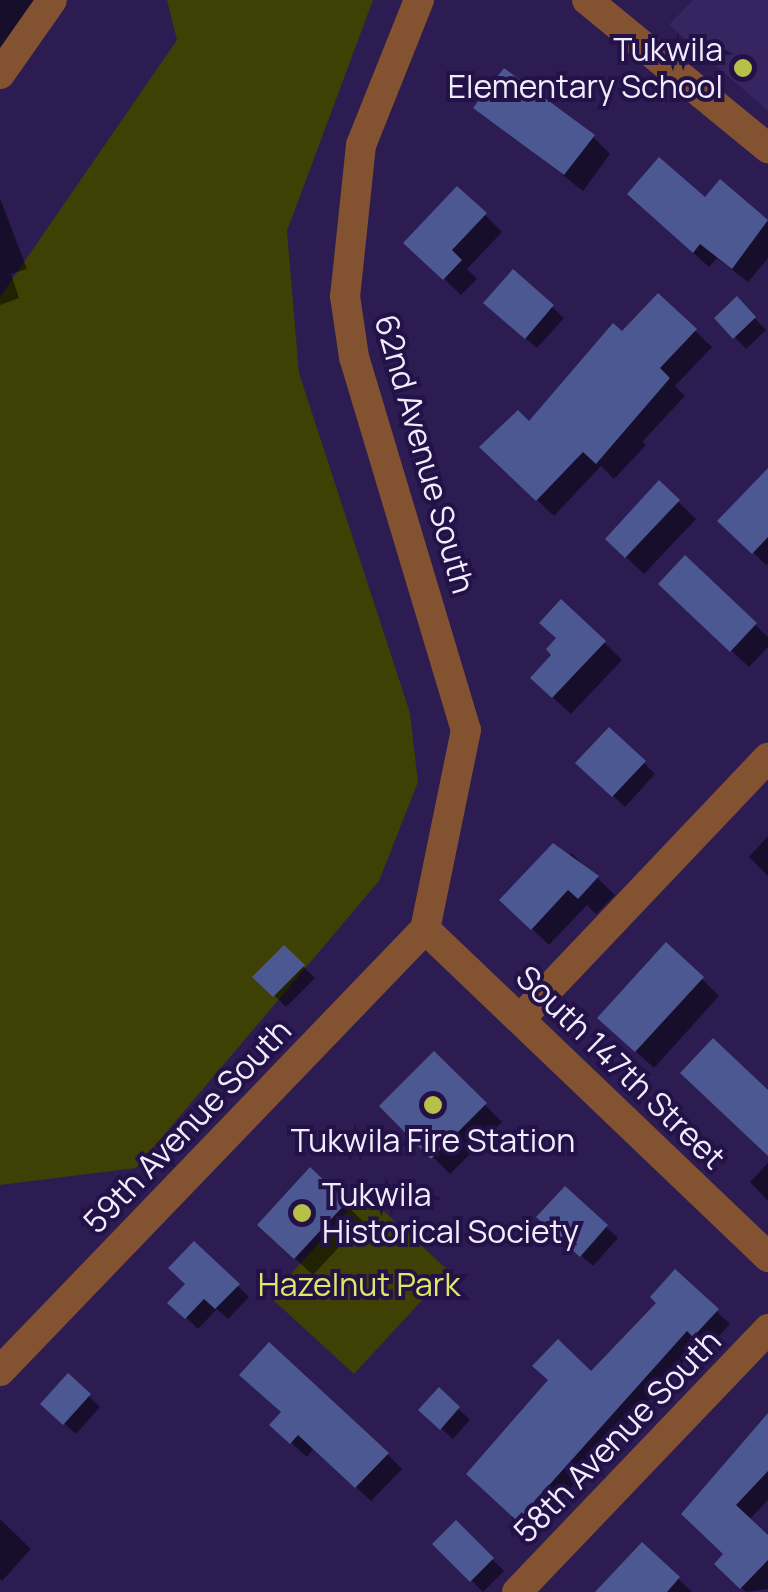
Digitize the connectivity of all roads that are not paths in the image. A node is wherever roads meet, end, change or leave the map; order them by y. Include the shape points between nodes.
1 (52, 0) edge
2 (419, 0) edge
3 (587, 0) edge
4 (0, 74) edge
5 (768, 148) edge
6 (768, 758) edge
7 (425, 930) junction
8 (520, 1019) junction
9 (768, 1257) edge
10 (768, 1329) edge
11 (0, 1371) edge
12 (518, 1592) edge

1 - 4 street
2 - 7 street, 62nd Avenue South via 361,145 345,296 354,357 466,730
3 - 5 street
6 - 8 street
7 - 8 street, South 147th Street
7 - 11 street, 59th Avenue South
8 - 9 street, South 147th Street
10 - 12 street, 58th Avenue South

